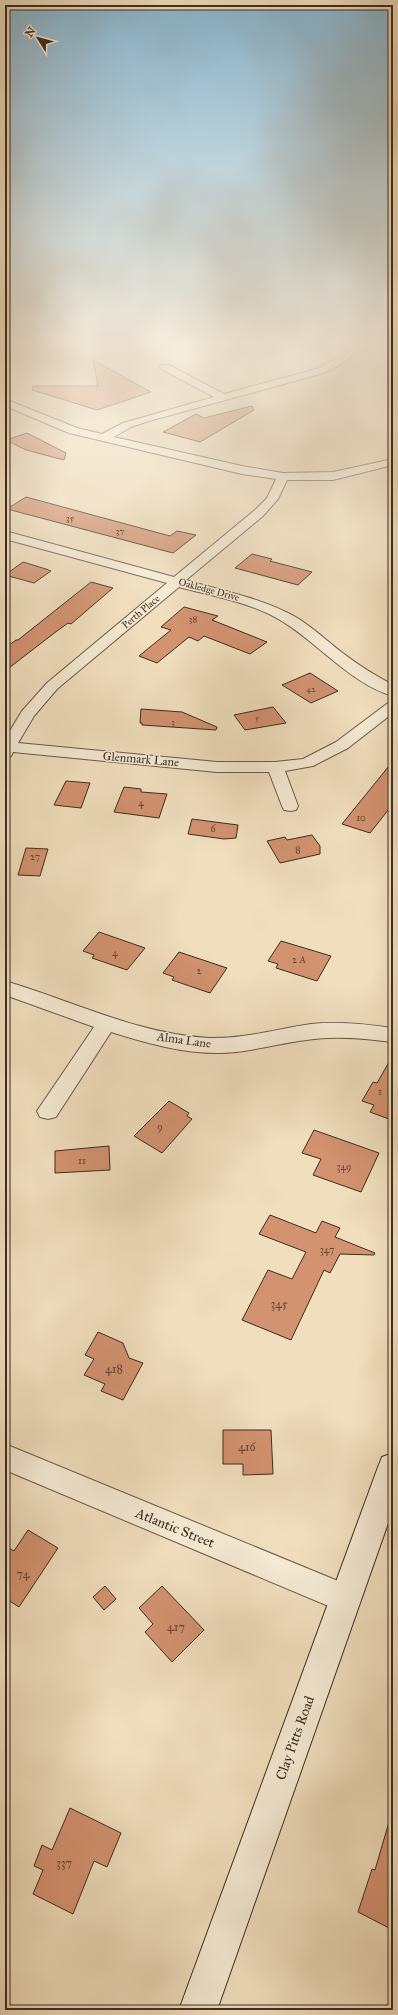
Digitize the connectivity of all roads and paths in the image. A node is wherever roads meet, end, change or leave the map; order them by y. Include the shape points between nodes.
1 (82, 433) edge
2 (113, 433) edge
3 (104, 438) junction
4 (393, 462) edge
5 (283, 477) junction
6 (5, 535) edge
7 (177, 582) junction
8 (393, 691) edge
9 (393, 706) edge
10 (6, 750) edge
11 (275, 767) junction
12 (290, 806) dead end
13 (5, 988) edge
14 (106, 1024) junction
15 (393, 1035) edge
16 (48, 1111) dead end
17 (5, 1458) edge
18 (393, 1467) edge
19 (345, 1598) junction
20 (198, 2010) edge

1 - 3 street
2 - 3 street
3 - 5 street
4 - 5 street via 333,476
5 - 7 street, Perth Place via 272,499 259,513
6 - 7 street, Oakledge Drive
7 - 8 street, Oakledge Drive via 257,604 284,616 366,677
7 - 10 street, Perth Place via 52,686 27,714
9 - 11 street, Glenmark Lane via 342,745 307,763
10 - 11 street, Glenmark Lane via 217,767
11 - 12 street
13 - 14 street, Alma Lane
14 - 15 street, Alma Lane via 155,1037 209,1045 254,1042 304,1032 349,1029
14 - 16 street
17 - 19 street, Atlantic Street
18 - 19 street, Clay Pitts Road
19 - 20 street, Clay Pitts Road

